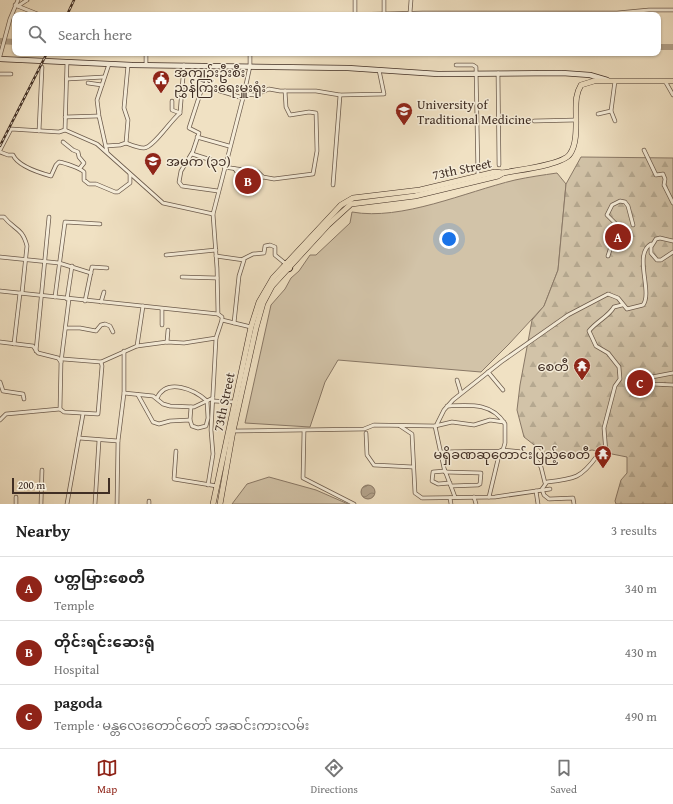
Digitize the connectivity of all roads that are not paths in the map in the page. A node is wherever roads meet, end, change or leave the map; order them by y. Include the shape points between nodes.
1 (18, 0) edge
2 (27, 0) edge
3 (355, 0) edge
4 (384, 0) edge
5 (411, 0) edge
6 (17, 6) junction
7 (673, 10) edge
8 (15, 12) edge
9 (32, 12) edge
10 (355, 12) edge
11 (384, 12) edge
12 (410, 12) edge
13 (628, 12) edge
14 (12, 19) edge
15 (146, 56) edge
16 (250, 56) edge
17 (0, 58) edge
18 (68, 62) junction
19 (109, 64) junction
20 (128, 65) junction
21 (146, 65) junction
22 (184, 65) junction
23 (456, 65) dead end
24 (250, 66) junction
25 (42, 67) dead end
26 (379, 70) junction
27 (498, 73) junction
28 (0, 74) edge
29 (11, 74) dead end
30 (476, 74) junction
31 (104, 77) junction
32 (67, 79) junction
33 (608, 81) junction
34 (615, 81) junction
35 (665, 81) junction
36 (673, 81) edge
37 (88, 83) dead end
38 (102, 85) junction
39 (285, 91) junction
40 (340, 95) junction
41 (673, 95) edge
42 (244, 96) junction
43 (172, 101) dead end
44 (611, 111) junction
45 (180, 113) junction
46 (598, 114) dead end
47 (98, 116) junction
48 (65, 117) junction
49 (576, 120) junction
50 (534, 121) dead end
51 (614, 122) dead end
52 (65, 130) junction
53 (39, 132) junction
54 (197, 138) junction
55 (63, 142) dead end
56 (126, 143) junction
57 (106, 146) junction
58 (229, 146) junction
59 (644, 150) dead end
60 (0, 151) edge
61 (107, 152) junction
62 (192, 153) junction
63 (499, 164) dead end
64 (224, 166) junction
65 (80, 168) junction
66 (235, 169) junction
67 (503, 173) junction
68 (130, 174) junction
69 (263, 177) junction
70 (478, 177) junction
71 (334, 185) dead end
72 (218, 191) junction
73 (673, 203) edge
74 (213, 214) junction
75 (0, 217) edge
76 (49, 218) dead end
77 (100, 224) dead end
78 (634, 225) dead end
79 (673, 241) edge
80 (651, 244) junction
81 (216, 250) junction
82 (673, 252) edge
83 (166, 255) dead end
84 (216, 256) junction
85 (608, 256) dead end
86 (0, 257) edge
87 (26, 259) junction
88 (243, 259) junction
89 (45, 262) junction
90 (59, 264) junction
91 (72, 266) junction
92 (287, 266) junction
93 (107, 268) dead end
94 (91, 273) junction
95 (182, 277) dead end
96 (217, 278) junction
97 (0, 291) edge
98 (104, 292) dead end
99 (21, 293) junction
100 (42, 295) junction
101 (55, 297) junction
102 (68, 299) junction
103 (85, 301) junction
104 (101, 302) junction
105 (622, 305) junction
106 (143, 306) junction
107 (162, 309) junction
108 (218, 314) junction
109 (222, 320) junction
110 (234, 323) junction
111 (162, 325) dead end
112 (66, 328) junction
113 (254, 328) junction
114 (168, 330) dead end
115 (113, 332) dead end
116 (216, 338) junction
117 (0, 342) edge
118 (166, 342) junction
119 (14, 344) junction
120 (136, 346) junction
121 (36, 351) junction
122 (124, 351) junction
123 (62, 360) junction
124 (101, 362) junction
125 (488, 372) junction
126 (673, 373) edge
127 (457, 380) dead end
128 (0, 382) edge
129 (673, 385) edge
130 (503, 390) dead end
131 (124, 393) junction
132 (461, 393) junction
133 (138, 395) junction
134 (157, 398) junction
135 (24, 399) dead end
136 (213, 400) junction
137 (207, 401) junction
138 (236, 402) junction
139 (447, 406) junction
140 (190, 407) junction
141 (60, 409) junction
142 (83, 414) junction
143 (0, 420) edge
144 (190, 420) junction
145 (504, 422) junction
146 (436, 425) junction
147 (400, 426) junction
148 (231, 430) junction
149 (304, 431) junction
150 (366, 433) dead end
151 (79, 438) junction
152 (99, 440) junction
153 (118, 441) junction
154 (176, 451) dead end
155 (501, 451) junction
156 (440, 452) junction
157 (523, 452) dead end
158 (213, 454) junction
159 (224, 456) junction
160 (533, 456) dead end
161 (413, 467) junction
162 (42, 470) dead end
163 (445, 471) junction
164 (545, 483) junction
165 (450, 484) junction
166 (208, 485) junction
167 (218, 486) junction
168 (550, 489) dead end
169 (536, 491) junction
170 (541, 491) junction
171 (16, 497) dead end
172 (455, 497) junction
173 (474, 497) junction
174 (490, 497) junction
175 (450, 498) junction
176 (16, 504) edge
177 (41, 504) edge
178 (67, 504) edge
179 (95, 504) edge
180 (117, 504) edge
181 (214, 504) edge
182 (220, 504) edge
183 (354, 504) edge
184 (451, 504) edge
185 (476, 504) edge
186 (538, 504) edge
187 (574, 504) edge

1 - 6 street
2 - 6 street
3 - 10 street
4 - 11 street
5 - 12 street
6 - 8 street
6 - 9 street
7 - 13 street
14 - 17 street
15 - 21 street
16 - 24 street
17 - 18 street
18 - 19 street
18 - 32 street
19 - 20 street
19 - 31 street
20 - 21 street
20 - 56 street via 124,108 128,120
21 - 22 street
22 - 24 street
22 - 45 street
23 - 30 street via 474,66
24 - 26 street
24 - 42 street
25 - 53 street
26 - 30 street
26 - 40 street via 384,94
27 - 30 street
27 - 33 street via 582,74
27 - 63 street
28 - 29 street
30 - 70 street
31 - 32 street
31 - 38 street
32 - 48 street
33 - 34 main road
33 - 49 main road via 594,81 581,86 576,97
34 - 35 main road
34 - 44 street
35 - 36 main road
35 - 41 street
37 - 38 street
38 - 47 street via 97,100
39 - 40 street via 316,91
39 - 42 street via 269,89 255,95
39 - 69 street via 286,107 290,115 316,113 317,145 314,173 310,176 274,179
40 - 71 street
42 - 54 street via 202,88 189,128 198,132
42 - 58 street
43 - 45 street via 172,110
44 - 46 street
44 - 51 street
45 - 56 street via 151,146 143,148
47 - 48 street
47 - 57 street
48 - 52 street
49 - 50 street
49 - 67 main road via 572,149 564,159
52 - 53 street
52 - 61 street via 87,138
53 - 60 street via 11,129
54 - 58 street
54 - 62 street
55 - 65 street via 78,152 84,163
56 - 57 street
57 - 61 street
58 - 64 street
59 - 73 street via 656,175 663,174 664,185
60 - 65 street via 13,155 34,172 51,176 59,162
61 - 68 street
62 - 64 street
62 - 72 street via 181,171 179,182 182,186
64 - 66 street
64 - 72 street
65 - 68 street via 84,172 84,180 89,184 96,184 115,192 130,183
66 - 69 street via 258,172
66 - 69 street via 240,176
67 - 70 main road, 73th Street via 495,172
67 - 92 main road, 73th Street via 444,190 351,204
68 - 74 street via 165,204
70 - 92 main road, 73th Street via 420,190 350,198
72 - 74 street
74 - 81 street
75 - 87 street via 4,217 10,225 21,231 27,246
76 - 89 street
77 - 90 street via 65,222
78 - 85 street via 625,202 620,201 612,205 607,215 616,224 616,231
79 - 80 street via 660,238
80 - 82 street via 651,253 657,260
80 - 105 street via 646,249 644,258 644,304 628,309
81 - 83 street
81 - 84 street
84 - 88 street
84 - 96 street
86 - 87 street
87 - 89 street
87 - 99 street
88 - 92 street via 252,254 264,253 266,245 270,245 275,247 274,254
88 - 110 street
89 - 90 street
89 - 100 street
90 - 91 street
90 - 101 street
91 - 94 street
91 - 102 street
92 - 113 main road, 73th Street via 267,286 259,302
93 - 94 street via 92,267
94 - 103 street
95 - 96 street
96 - 108 street
97 - 99 street
98 - 104 street
99 - 100 street
99 - 119 street
100 - 101 street
100 - 121 street
101 - 102 street
102 - 103 street
102 - 112 street
103 - 104 street
104 - 106 street
105 - 125 street via 616,296 605,295 562,318
105 - 164 street via 614,307 589,331 596,346 608,353 619,367 620,379 615,386 604,428 606,453 597,456 589,468 575,477
106 - 107 street
106 - 120 street
107 - 108 street
107 - 111 street
108 - 109 street
109 - 110 street
109 - 116 street
110 - 113 street
112 - 115 street via 96,331 105,324 110,326
112 - 123 street
113 - 138 main road, 73th Street
113 - 148 main road, 73th Street
114 - 118 street
116 - 118 street via 184,343
116 - 136 street
117 - 119 street
118 - 120 street
119 - 121 street via 33,346
120 - 122 street
121 - 123 street
122 - 124 street
122 - 131 street
123 - 124 street
123 - 141 street
124 - 142 street via 98,414
125 - 130 street
125 - 132 street
126 - 129 street via 652,377 649,381 652,384
127 - 132 street
128 - 135 street via 3,391 23,394
131 - 133 street
131 - 153 street
132 - 139 street
133 - 134 street
133 - 144 street via 153,422 159,424 170,420
134 - 137 street via 158,394 169,388 181,387
134 - 140 street via 166,406
136 - 137 street
136 - 138 street
136 - 158 street
137 - 140 street
137 - 144 street via 206,426 194,427
138 - 148 main road, 73th Street
139 - 145 street via 485,407
139 - 146 street
140 - 144 street
141 - 142 street via 64,412
141 - 143 street via 6,414
142 - 151 street
145 - 146 street via 490,420 474,425 452,422
145 - 155 street via 505,443
146 - 147 street
146 - 156 street
147 - 149 street via 374,425 364,429
147 - 161 street via 412,434
148 - 149 street
148 - 159 main road, 73th Street
148 - 182 main road, 73th Street
149 - 183 street via 303,478
150 - 161 street via 367,455 374,465
151 - 152 street
151 - 178 street
152 - 153 street
152 - 179 street
153 - 180 street
154 - 166 street via 174,479
155 - 156 street
155 - 157 street
155 - 174 street
156 - 163 street
158 - 159 street
158 - 166 street
159 - 167 main road, 73th Street
160 - 164 street via 541,467
161 - 175 street via 417,496
162 - 177 street
163 - 165 street
163 - 165 street via 434,472 432,481
163 - 165 street via 481,474 478,485
164 - 170 street
165 - 172 street
166 - 167 street
167 - 181 main road, 73th Street
168 - 170 street
169 - 170 street
169 - 174 street
169 - 186 street
170 - 187 street via 550,499 573,498
171 - 176 street
172 - 173 street
172 - 175 street
173 - 174 street
173 - 185 street
175 - 184 street

